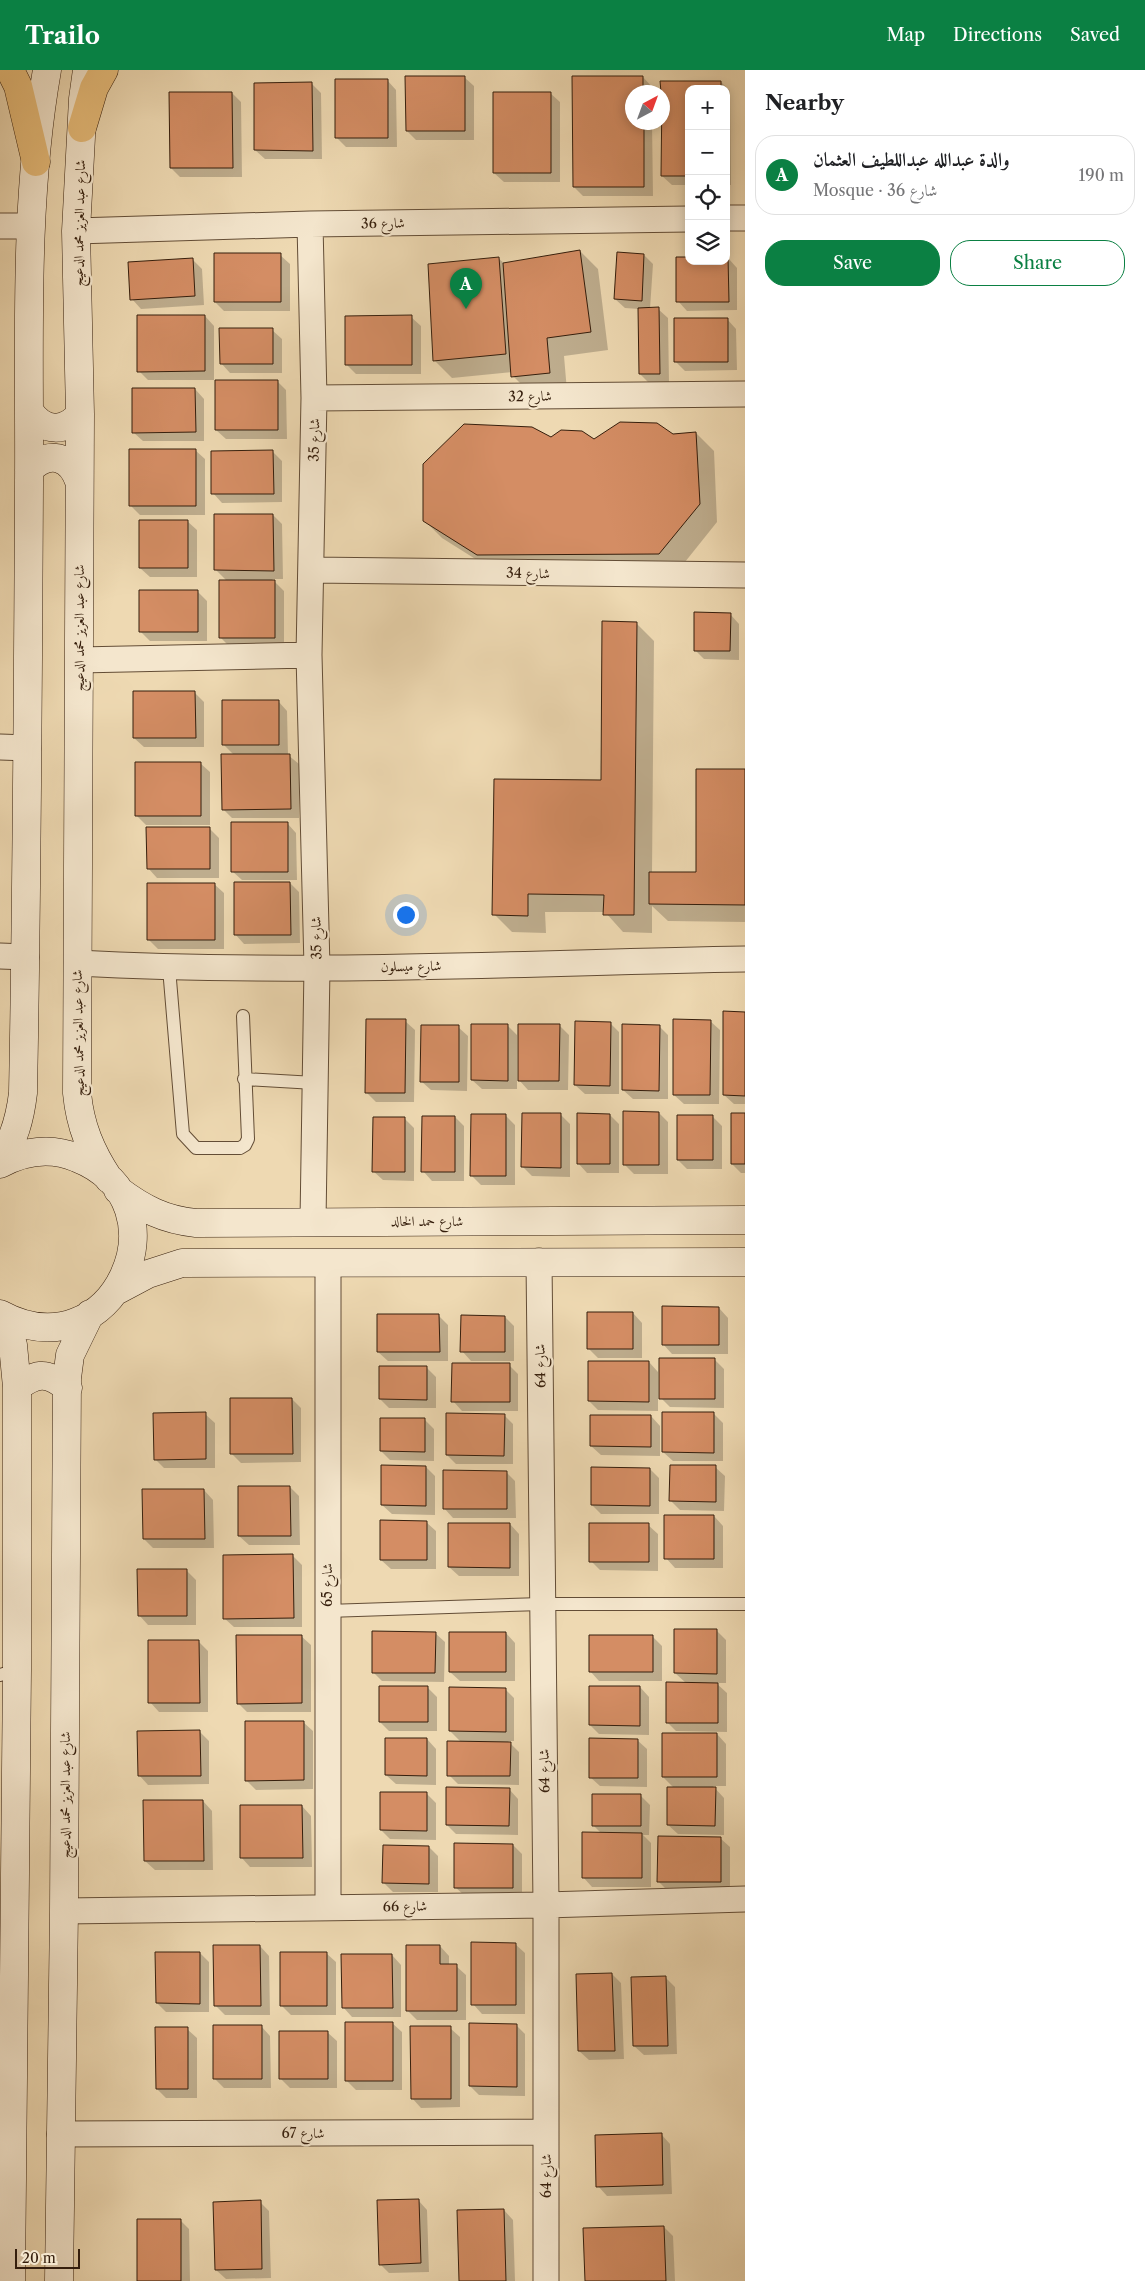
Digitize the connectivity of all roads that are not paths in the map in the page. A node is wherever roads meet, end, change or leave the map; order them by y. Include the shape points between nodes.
1 (10, 70) edge
2 (47, 70) edge
3 (87, 70) edge
4 (104, 70) edge
5 (82, 128) junction
6 (36, 162) junction
7 (730, 218) edge
8 (745, 218) edge
9 (685, 219) edge
10 (310, 224) junction
11 (0, 226) edge
12 (30, 226) junction
13 (76, 231) junction
14 (745, 394) edge
15 (314, 398) junction
16 (30, 412) junction
17 (80, 414) junction
18 (29, 470) junction
19 (79, 480) junction
20 (311, 570) junction
21 (745, 575) edge
22 (310, 656) junction
23 (79, 660) junction
24 (0, 747) edge
25 (28, 748) junction
26 (13, 957) edge
27 (745, 959) edge
28 (77, 963) junction
29 (317, 967) junction
30 (169, 968) junction
31 (243, 1016) dead end
32 (244, 1079) junction
33 (315, 1083) junction
34 (0, 1163) edge
35 (114, 1184) junction
36 (745, 1220) edge
37 (313, 1221) junction
38 (538, 1261) junction
39 (328, 1262) junction
40 (745, 1262) edge
41 (116, 1291) junction
42 (0, 1314) edge
43 (90, 1314) junction
44 (17, 1387) junction
45 (68, 1388) junction
46 (542, 1604) junction
47 (745, 1604) edge
48 (327, 1611) junction
49 (8, 1672) edge
50 (8, 1736) edge
51 (7, 1887) edge
52 (745, 1899) edge
53 (546, 1905) junction
54 (328, 1907) junction
55 (64, 1911) junction
56 (7, 1939) edge
57 (546, 2132) junction
58 (60, 2134) junction
59 (6, 2183) edge
60 (6, 2252) edge
61 (11, 2281) edge
62 (59, 2281) edge
63 (546, 2281) edge

1 - 6 main road via 18,86
2 - 6 street
3 - 5 street, شارع عبد العزيز محمد الدعيج
4 - 5 main road via 94,88
5 - 13 street, شارع عبد العزيز محمد الدعيج
6 - 12 street
7 - 8 street
9 - 10 street, شارع 36
10 - 13 street, شارع 36
10 - 15 street, شارع 35
11 - 12 street
12 - 16 street
13 - 17 street, شارع عبد العزيز محمد الدعيج
14 - 15 street, شارع 32
15 - 20 street, شارع 35
16 - 17 street via 44,427 54,429 65,428
16 - 18 street
17 - 19 street, شارع عبد العزيز محمد الدعيج
18 - 19 street via 36,462 58,458 68,462
18 - 25 street
19 - 23 street, شارع عبد العزيز محمد الدعيج
20 - 21 street, شارع 34
20 - 22 street, شارع 35
22 - 23 street
22 - 29 street, شارع 35
23 - 28 street, شارع عبد العزيز محمد الدعيج
24 - 25 street
25 - 26 street
26 - 34 street via 21,1107 14,1136
27 - 29 street, شارع ميسلون
28 - 30 street, شارع ميسلون
28 - 35 street, شارع عبد العزيز محمد الدعيج via 79,1111 90,1147
29 - 30 street, شارع ميسلون
29 - 33 street, شارع 35
30 - 32 lane via 183,1134 196,1148 240,1148 245,1145 248,1140
31 - 32 lane
32 - 33 lane
33 - 37 street, شارع 35
34 - 35 street, شارع حمد الخالد via 25,1154 56,1152 85,1161
35 - 37 street, شارع حمد الخالد via 149,1211 173,1220 196,1223
35 - 41 street, شارع عبد العزيز محمد الدعيج via 131,1218 133,1248 130,1264
36 - 37 street, شارع حمد الخالد
38 - 39 street
38 - 40 street
38 - 46 street, شارع 64
39 - 41 street via 182,1263 148,1274
39 - 48 street, شارع 65
41 - 43 street
42 - 43 street via 21,1323 45,1327 69,1324
42 - 44 street via 13,1345
43 - 45 street, شارع عبد العزيز محمد الدعيج via 70,1356
44 - 45 street via 33,1376 52,1376
44 - 49 street via 9,1425
45 - 55 street, شارع عبد العزيز محمد الدعيج
46 - 47 lane
46 - 48 lane
46 - 53 street, شارع 64
48 - 54 street, شارع 65
49 - 50 street
50 - 51 street
51 - 56 street
52 - 53 street, شارع 66
53 - 54 street, شارع 66
53 - 57 street, شارع 64
54 - 55 street, شارع 66
55 - 58 street, شارع عبد العزيز محمد الدعيج
56 - 59 street
57 - 58 street, شارع 67
57 - 63 street, شارع 64
58 - 62 street, شارع عبد العزيز محمد الدعيج
59 - 60 street
60 - 61 street

